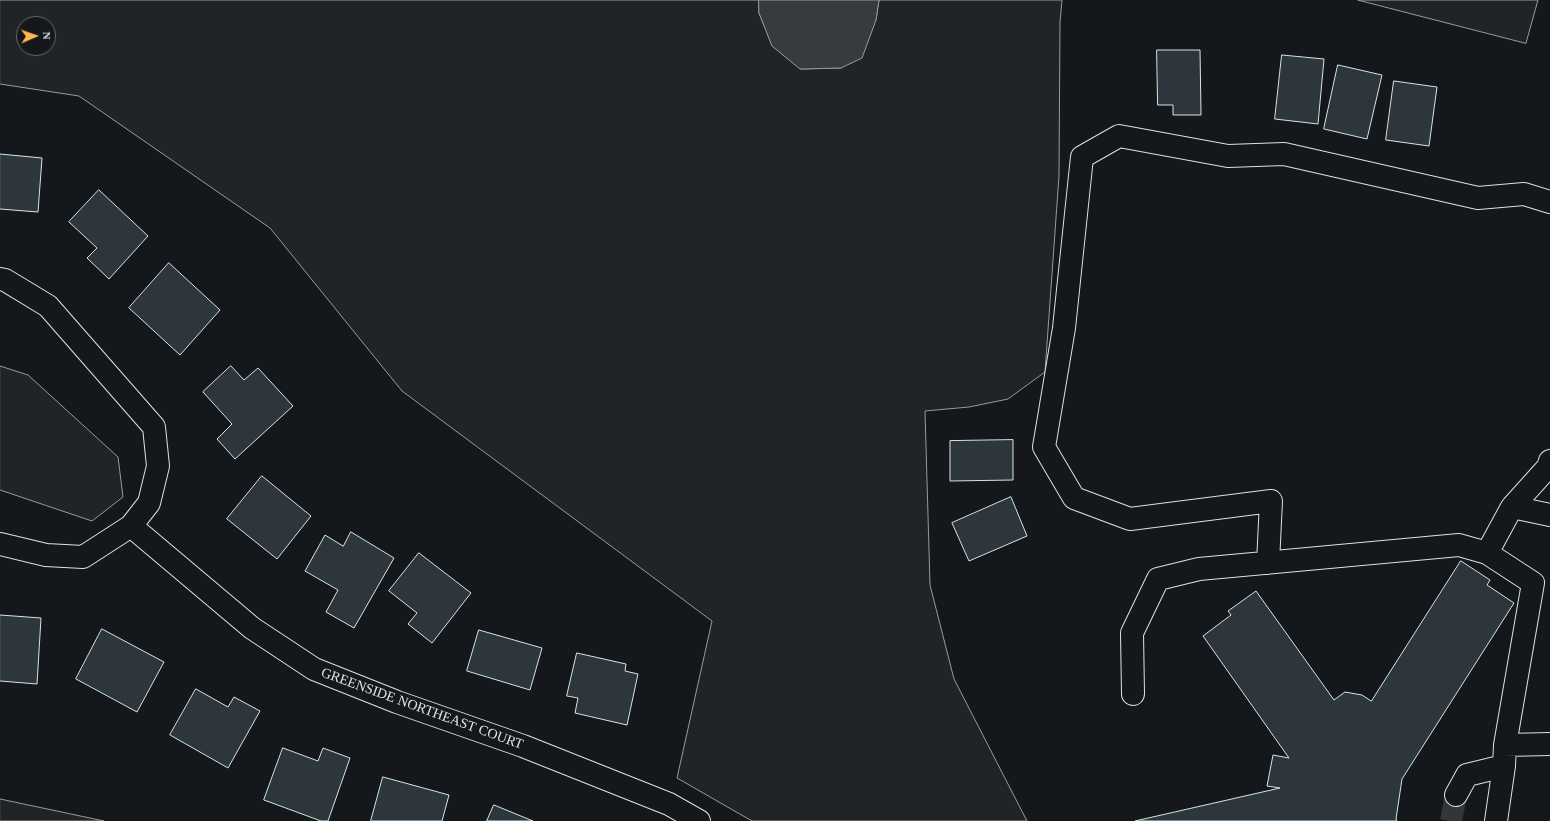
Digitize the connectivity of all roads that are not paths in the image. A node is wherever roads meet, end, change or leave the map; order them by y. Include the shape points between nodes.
1 (1550, 202) edge
2 (0, 279) edge
3 (1550, 461) edge
4 (1512, 507) junction
5 (1550, 514) edge
6 (131, 526) junction
7 (0, 544) edge
8 (1487, 553) junction
9 (1268, 563) junction
10 (1133, 694) dead end
11 (1550, 744) edge
12 (1505, 756) junction
13 (1456, 795) tunnel mouth
14 (699, 821) edge
15 (1496, 821) edge

1 - 9 street via 1524,194 1478,198 1284,154 1228,156 1119,136 1082,157 1064,328 1044,447 1074,498 1130,519 1271,501
2 - 6 street via 48,306 154,427 158,466 149,503
3 - 4 street via 1548,467
4 - 5 street
4 - 8 street
6 - 7 street via 83,557 46,555
6 - 14 street, GREENSIDE NORTHEAST COURT via 252,628 314,669 397,702 523,746 669,804
8 - 9 street via 1459,545
8 - 12 street via 1533,583
9 - 10 street via 1200,569 1158,579 1132,633
11 - 12 street
12 - 13 street via 1467,775
12 - 15 street

